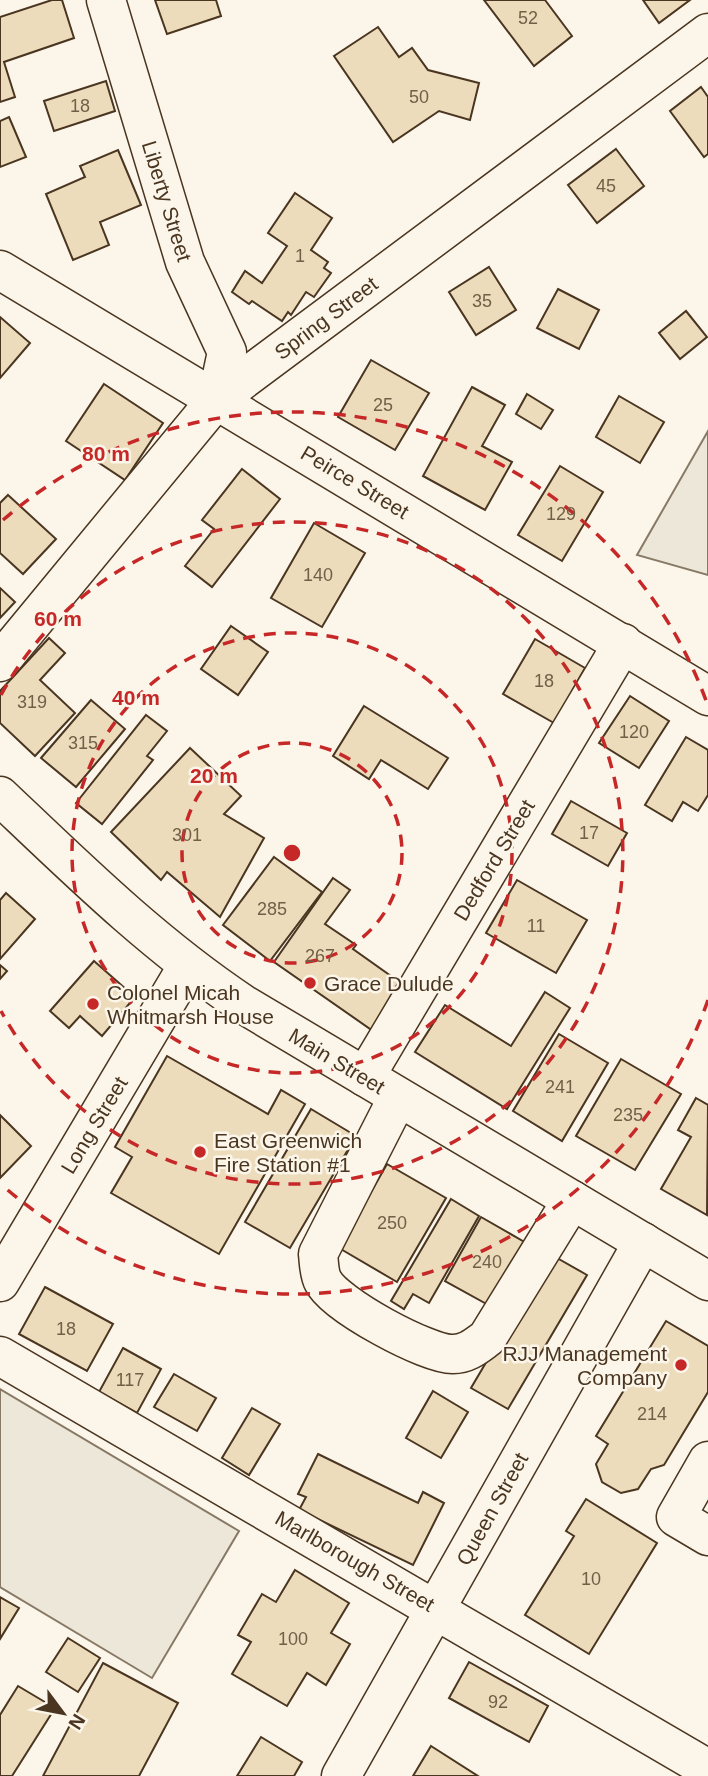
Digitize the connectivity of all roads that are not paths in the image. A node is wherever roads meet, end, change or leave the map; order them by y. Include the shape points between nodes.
1 (106, 0) edge
2 (708, 33) edge
3 (0, 271) edge
4 (217, 399) junction
5 (624, 643) junction
6 (0, 662) edge
7 (708, 696) edge
8 (0, 796) edge
9 (187, 967) junction
10 (365, 1077) junction
11 (398, 1097) junction
12 (572, 1200) junction
13 (643, 1242) junction
14 (708, 1280) edge
15 (0, 1282) edge
16 (0, 1356) edge
17 (708, 1461) edge
18 (708, 1536) edge
19 (436, 1609) junction
20 (708, 1769) edge
21 (341, 1776) edge

1 - 4 street, Liberty Street via 185,262 227,352
2 - 4 street, Spring Street
3 - 4 street, Peirce Street
4 - 5 street, Peirce Street
4 - 6 street, Spring Street
5 - 7 street, Peirce Street
5 - 10 street, Dedford Street
8 - 9 street, Main Street
9 - 10 street, Main Street
9 - 15 street, Long Street
10 - 11 street, Main Street
11 - 12 street, Main Street
11 - 12 street via 318,1255 322,1281 345,1305 382,1328 451,1355 470,1351 486,1338
12 - 13 street, Main Street
13 - 14 street, Main Street
13 - 19 street, Queen Street
16 - 19 street, Marlborough Street
17 - 18 street via 676,1517
19 - 20 street, Marlborough Street
19 - 21 street, Queen Street

